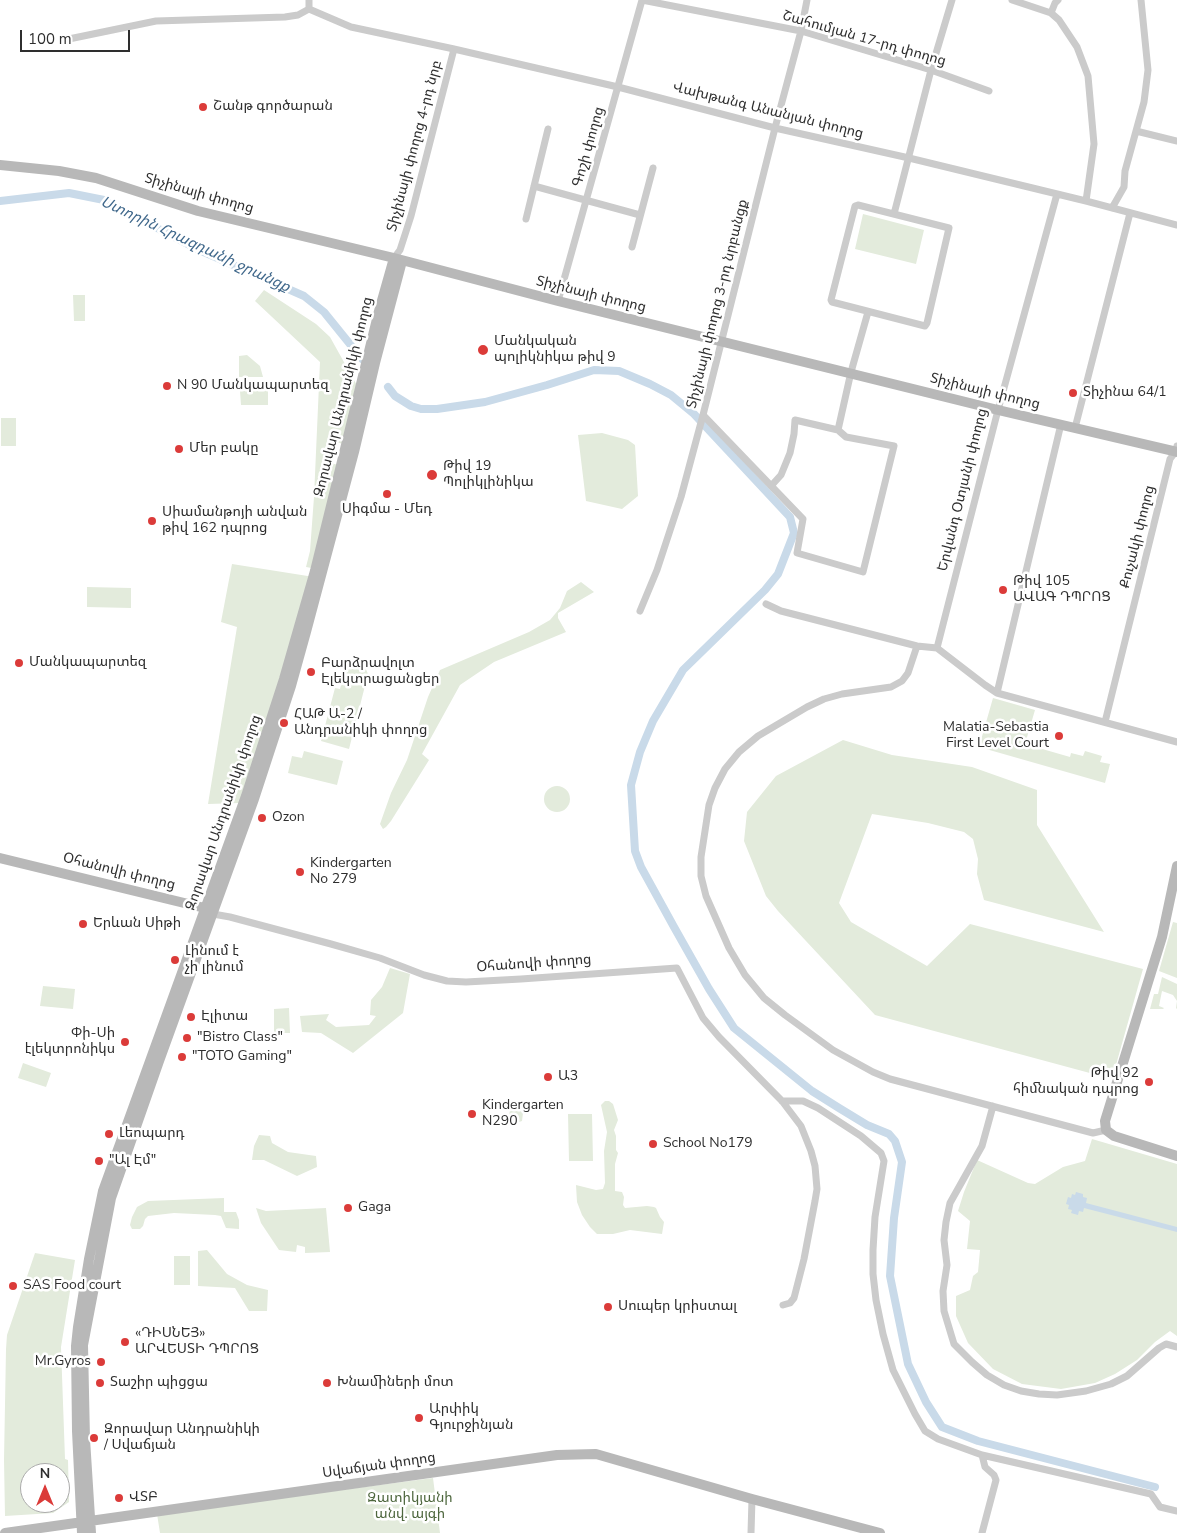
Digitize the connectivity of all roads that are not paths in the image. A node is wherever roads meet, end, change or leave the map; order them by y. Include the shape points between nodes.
1 (309, 0) edge
2 (642, 0) edge
3 (808, 0) edge
4 (952, 0) edge
5 (1012, 0) edge
6 (1058, 0) edge
7 (1141, 0) edge
8 (309, 10) junction
9 (1051, 12) junction
10 (801, 31) junction
11 (64, 40) dead end
12 (454, 49) junction
13 (931, 70) junction
14 (618, 87) junction
15 (989, 91) dead end
16 (775, 128) junction
17 (548, 129) dead end
18 (1136, 131) junction
19 (1177, 141) edge
20 (908, 158) junction
21 (0, 165) edge
22 (653, 168) dead end
23 (534, 186) junction
24 (1057, 194) junction
25 (586, 201) junction
26 (1086, 201) junction
27 (1112, 208) junction
28 (1130, 213) junction
29 (894, 214) junction
30 (640, 215) junction
31 (526, 219) dead end
32 (1177, 225) edge
33 (632, 247) dead end
34 (399, 256) junction
35 (558, 301) junction
36 (868, 312) junction
37 (721, 341) junction
38 (850, 372) junction
39 (998, 410) junction
40 (703, 415) junction
41 (1061, 424) junction
42 (1075, 428) junction
43 (838, 430) junction
44 (1177, 450) edge
45 (771, 486) junction
46 (766, 604) dead end
47 (640, 612) dead end
48 (917, 646) junction
49 (937, 648) junction
50 (997, 693) junction
51 (1105, 722) junction
52 (1177, 742) edge
53 (0, 858) edge
54 (0, 863) edge
55 (1177, 866) edge
56 (210, 911) junction
57 (782, 1101) junction
58 (994, 1106) junction
59 (1106, 1130) junction
60 (1177, 1156) edge
61 (784, 1304) dead end
62 (1177, 1347) edge
63 (982, 1455) junction
64 (752, 1499) junction
65 (1177, 1511) edge
66 (86, 1521) junction
67 (5, 1533) edge
68 (82, 1533) edge
69 (91, 1533) edge
70 (751, 1533) edge
71 (880, 1533) edge
72 (982, 1533) edge

1 - 8 street
2 - 10 street, Շահումյան 17-րդ փողոց
2 - 14 street, Գոշի փողոց
3 - 10 street, Տիչինայի փողոց 3-րդ նրբանցք
4 - 13 street
5 - 9 street
6 - 9 street
7 - 18 street via 1148,70
8 - 11 street via 285,17 156,21
8 - 12 street, Վախթանգ Անանյան փողոց via 351,27
9 - 26 street via 1077,47 1088,76 1094,144
10 - 13 street, Շահումյան 17-րդ փողոց
10 - 16 street, Տիչինայի փողոց 3-րդ նրբանցք
12 - 14 street, Վախթանգ Անանյան փողոց
12 - 34 street, Տիչինայի փողոց 4-րդ նրբ
13 - 15 street, Շահումյան 17-րդ փողոց
13 - 20 street
14 - 16 street, Վախթանգ Անանյան փողոց
14 - 25 street, Գոշի փողոց
16 - 20 street, Վախթանգ Անանյան փողոց
16 - 37 street, Տիչինայի փողոց 3-րդ նրբանցք
17 - 23 street
18 - 19 street
18 - 27 street via 1124,187
20 - 24 street, Վախթանգ Անանյան փողոց
20 - 29 street
21 - 34 main road, Տիչինայի փողոց via 96,178 190,208
22 - 30 street
23 - 25 street
23 - 31 street
24 - 26 street, Վախթանգ Անանյան փողոց
24 - 39 street, Երվանդ Օտյանի փողոց
25 - 30 street
25 - 35 street, Գոշի փողոց
26 - 27 street, Վախթանգ Անանյան փողոց
27 - 28 street, Վախթանգ Անանյան փողոց
28 - 32 street, Վախթանգ Անանյան փողոց
28 - 42 street
29 - 36 street via 855,206 831,300
29 - 36 street via 949,228 927,323 922,326
30 - 33 street
34 - 35 main road, Տիչինայի փողոց
34 - 56 main road, Զորավար Անդրանիկի փողոց via 377,320 319,572 250,798
35 - 37 main road, Տիչինայի փողոց
36 - 38 street
37 - 38 main road, Տիչինայի փողոց
37 - 40 street, Տիչինայի փողոց 3-րդ նրբանցք
38 - 39 main road, Տիչինայի փողոց
38 - 43 street
39 - 41 main road, Տիչինայի փողոց
39 - 49 street, Երվանդ Օտյանի փողոց
40 - 45 street
40 - 47 street, Տիչինայի փողոց 3-րդ նրբանցք via 681,497
41 - 42 main road, Տիչինայի փողոց
41 - 50 street
42 - 44 main road, Տիչինայի փողոց
43 - 45 street via 795,420 790,453 781,475
43 - 45 street via 846,437 894,446 863,572 796,553 803,519
44 - 51 street, Քուչակի փողոց via 1170,459
46 - 48 street via 781,611
48 - 49 street
48 - 58 street via 902,681 891,687 824,699 758,736 739,752 725,769 709,805 701,857 702,876 706,896 729,948 745,975 784,1015 833,1050 873,1072
49 - 50 street
50 - 51 street
51 - 52 street
53 - 56 main road, Օհանովի փողոց
54 - 56 main road, Օհանովի փողոց
55 - 59 main road via 1162,937 1105,1121
56 - 57 street, Օհանովի փողոց via 380,958 424,976 447,981 677,968 703,1018
56 - 66 main road, Զորավար Անդրանիկի փողոց via 111,1198 84,1346
57 - 61 street, Օհանովի փողոց via 801,1126 816,1166 817,1189 794,1298
57 - 63 street via 803,1101 818,1108 881,1153 884,1161 875,1217 873,1274 893,1370 925,1431
58 - 59 street via 1093,1133
58 - 62 street via 982,1146 950,1203 946,1222 944,1240 948,1265 943,1290 944,1311 954,1344 987,1375 1004,1385 1021,1391 1057,1395 1110,1384 1132,1372 1166,1344
59 - 60 main road via 1114,1136
63 - 65 street via 1151,1494 1160,1507
63 - 72 street via 985,1467 996,1480
64 - 66 main road, Սվաճյան փողոց via 596,1454 557,1455
64 - 70 street
64 - 71 main road, Սվաճյան փողոց
66 - 67 main road, Սվաճյան փողոց
66 - 68 main road, Զորավար Անդրանիկի փողոց
66 - 69 main road, Զորավար Անդրանիկի փողոց

